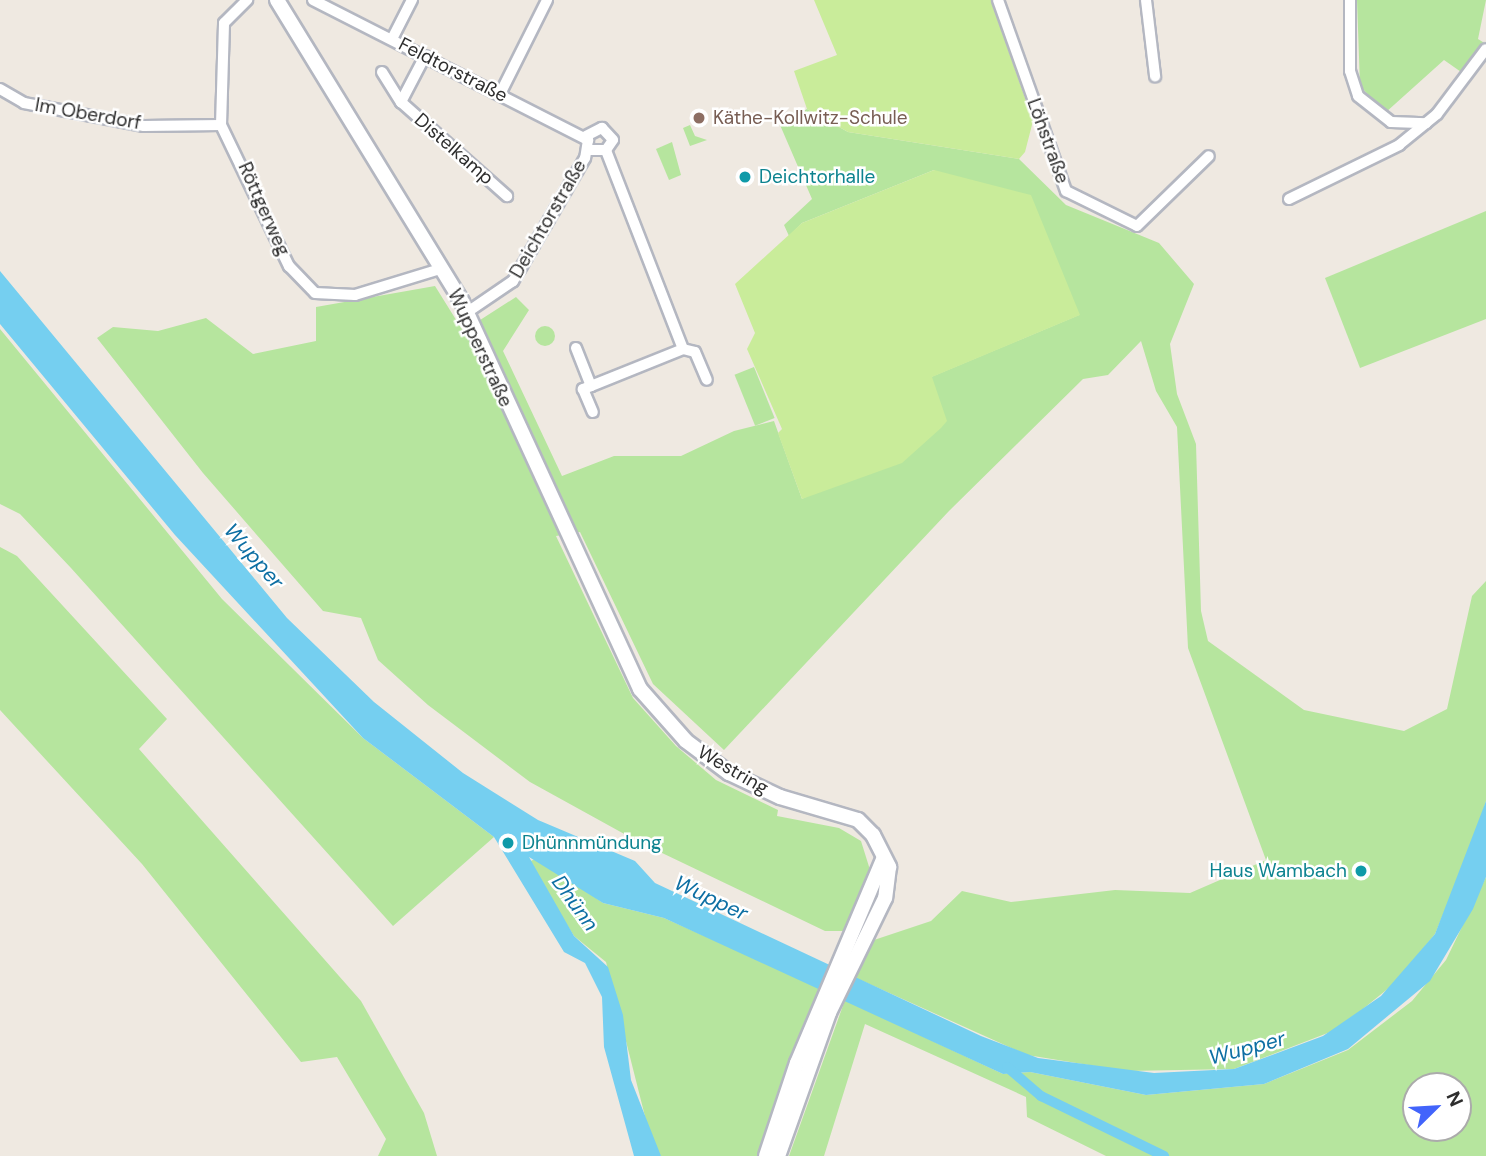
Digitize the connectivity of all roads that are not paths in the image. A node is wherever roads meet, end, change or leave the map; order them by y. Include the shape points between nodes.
1 (247, 0) edge
2 (277, 0) edge
3 (313, 0) edge
4 (412, 0) edge
5 (547, 0) edge
6 (998, 0) edge
7 (1146, 0) edge
8 (1350, 0) edge
9 (392, 39) junction
10 (1486, 49) edge
11 (425, 56) junction
12 (382, 72) dead end
13 (1155, 76) dead end
14 (0, 89) edge
15 (500, 94) junction
16 (401, 102) junction
17 (1391, 122) junction
18 (1427, 123) junction
19 (221, 125) junction
20 (587, 143) junction
21 (1399, 145) junction
22 (606, 150) junction
23 (1209, 156) dead end
24 (508, 196) dead end
25 (1289, 199) dead end
26 (440, 269) junction
27 (466, 313) junction
28 (576, 348) dead end
29 (683, 349) junction
30 (707, 380) dead end
31 (591, 386) junction
32 (593, 412) dead end
33 (631, 675) joint
34 (823, 1011) junction
35 (766, 1156) edge
36 (778, 1156) edge

1 - 19 street, Röttgerweg via 224,23
2 - 26 main road, Wupperstraße
3 - 9 street, Feldtorstraße
4 - 9 street
5 - 15 street
6 - 23 street, Löhstraße via 1066,191 1137,226
7 - 13 street
8 - 17 street via 1351,80 1362,103
9 - 11 street, Feldtorstraße
10 - 18 street
11 - 15 street, Feldtorstraße
11 - 16 street, Distelkamp
12 - 16 street, Distelkamp
14 - 19 street, Im Oberdorf via 24,103 144,126
15 - 20 street, Feldtorstraße
16 - 24 street, Distelkamp
17 - 18 street
17 - 21 street
18 - 21 street
19 - 26 street, Röttgerweg via 289,266 315,293 355,295
20 - 22 street
20 - 22 street, Deichtorstraße via 608,131 613,142
20 - 27 street, Deichtorstraße via 513,281
21 - 25 street
22 - 29 street, Deichtorstraße
26 - 27 main road, Wupperstraße
27 - 33 main road, Wupperstraße
28 - 31 street
29 - 30 street, Deichtorstraße via 695,352
29 - 31 street
31 - 32 street via 583,389
33 - 34 main road, Westring via 662,718 700,753 756,787 858,820 884,858 869,916
34 - 35 main road
34 - 36 main road, Westring

